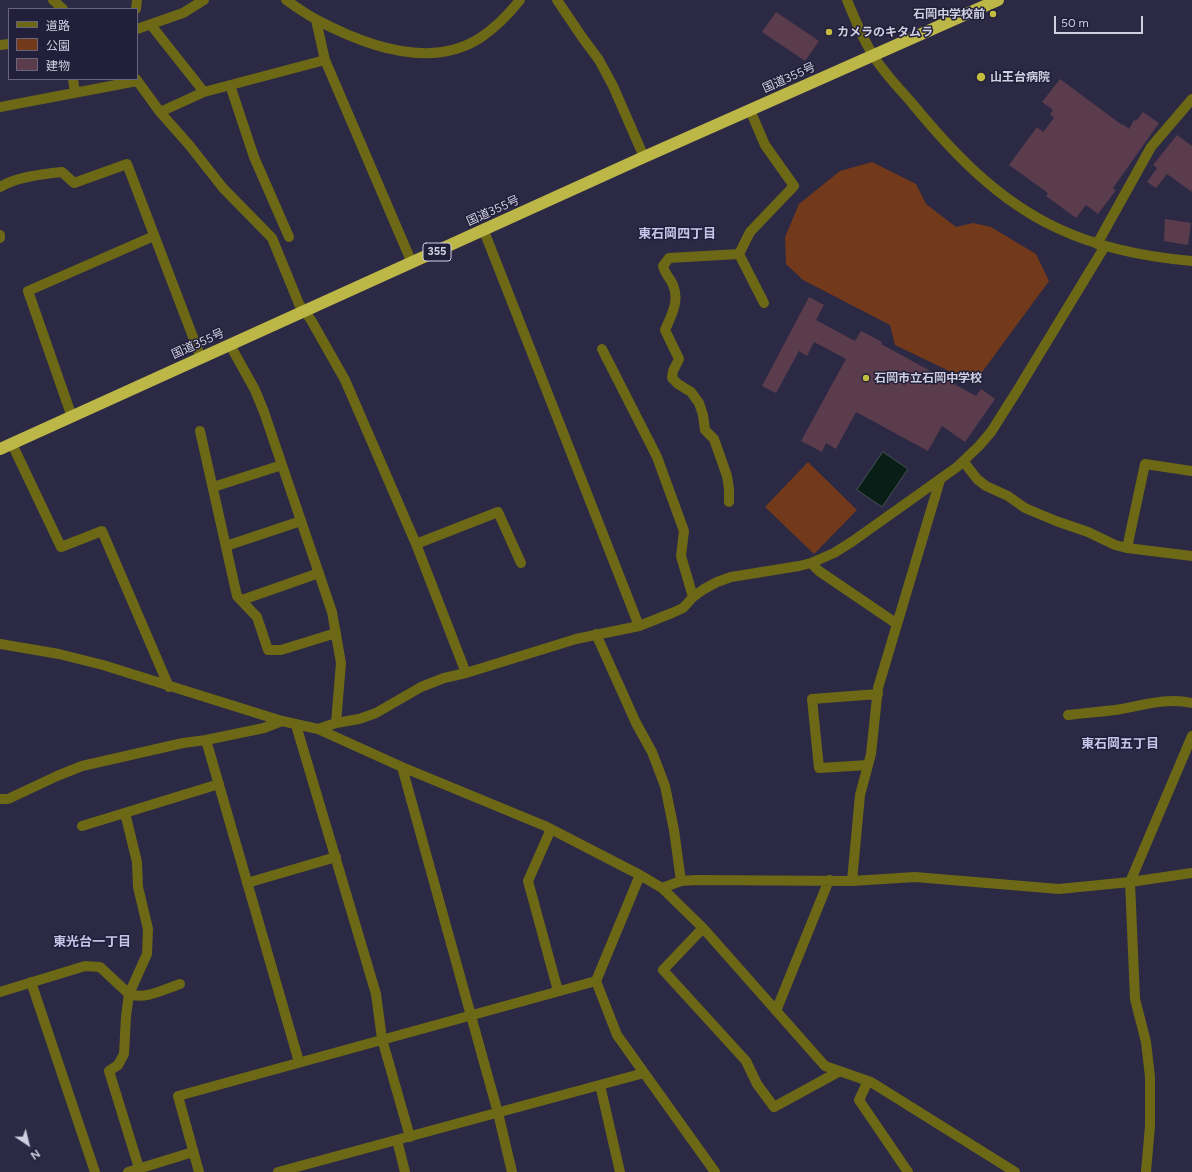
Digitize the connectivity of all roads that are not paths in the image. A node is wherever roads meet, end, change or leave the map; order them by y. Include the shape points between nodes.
1 (53, 0) edge
2 (204, 0) edge
3 (286, 0) edge
4 (506, 0) edge
5 (557, 0) edge
6 (847, 0) edge
7 (998, 0) edge
8 (518, 3) edge
9 (62, 8) edge
10 (316, 20) junction
11 (151, 25) junction
12 (138, 29) edge
13 (874, 56) junction
14 (325, 60) junction
15 (73, 80) edge
16 (137, 80) edge
17 (230, 85) junction
18 (204, 92) junction
19 (75, 93) junction
20 (1192, 99) edge
21 (0, 107) edge
22 (750, 110) junction
23 (160, 112) junction
24 (644, 157) junction
25 (0, 187) edge
26 (484, 231) junction
27 (0, 235) edge
28 (154, 236) junction
29 (289, 237) dead end
30 (0, 238) edge
31 (1101, 245) junction
32 (739, 254) junction
33 (1192, 261) edge
34 (412, 263) junction
35 (764, 304) dead end
36 (305, 311) junction
37 (230, 345) junction
38 (602, 350) dead end
39 (202, 358) junction
40 (72, 417) junction
41 (200, 431) dead end
42 (12, 444) junction
43 (0, 449) edge
44 (964, 462) junction
45 (282, 465) junction
46 (1192, 471) edge
47 (940, 480) junction
48 (212, 487) junction
49 (729, 502) dead end
50 (301, 521) junction
51 (416, 544) junction
52 (226, 546) junction
53 (1127, 548) junction
54 (1192, 556) edge
55 (521, 563) dead end
56 (811, 563) junction
57 (319, 573) junction
58 (694, 597) junction
59 (242, 600) junction
60 (897, 624) junction
61 (639, 626) junction
62 (336, 633) junction
63 (596, 634) junction
64 (0, 644) edge
65 (466, 673) junction
66 (170, 687) junction
67 (878, 694) junction
68 (1192, 703) edge
69 (1068, 715) dead end
70 (282, 722) junction
71 (336, 723) junction
72 (296, 724) junction
73 (318, 729) junction
74 (1192, 736) edge
75 (206, 740) junction
76 (868, 765) junction
77 (402, 767) junction
78 (219, 784) junction
79 (0, 799) edge
80 (125, 813) junction
81 (82, 826) dead end
82 (551, 829) junction
83 (336, 856) junction
84 (1192, 873) edge
85 (640, 875) junction
86 (829, 880) junction
87 (681, 881) junction
88 (852, 881) junction
89 (247, 882) junction
90 (1130, 882) junction
91 (662, 888) junction
92 (703, 928) junction
93 (596, 981) junction
94 (31, 982) junction
95 (180, 984) dead end
96 (558, 991) junction
97 (0, 992) edge
98 (129, 994) junction
99 (776, 1011) junction
100 (471, 1017) junction
101 (382, 1039) junction
102 (299, 1062) junction
103 (840, 1071) junction
104 (644, 1073) junction
105 (868, 1081) junction
106 (600, 1085) junction
107 (498, 1114) junction
108 (410, 1137) junction
109 (397, 1140) junction
110 (193, 1152) junction
111 (139, 1168) junction
112 (302, 1169) edge
113 (95, 1172) edge
114 (128, 1172) edge
115 (198, 1172) edge
116 (278, 1172) edge
117 (405, 1172) edge
118 (512, 1172) edge
119 (620, 1172) edge
120 (715, 1172) edge
121 (908, 1172) edge
122 (1015, 1172) edge
123 (1146, 1172) edge

1 - 9 street
2 - 11 street via 183,13
3 - 10 street
4 - 8 street
5 - 24 street via 599,60
6 - 13 street
7 - 13 highway, 国道355号 / 355
8 - 10 street via 479,38 464,46 441,52 418,53 374,44
10 - 14 street
11 - 12 street
11 - 18 street
13 - 22 highway, 国道355号 / 355
13 - 31 street via 936,132 966,164 1012,202 1034,216
14 - 17 street
14 - 34 street
15 - 19 street
16 - 19 street
16 - 23 street
17 - 18 street
17 - 29 street via 254,157
18 - 23 street
19 - 21 street
20 - 31 street via 1151,147
22 - 24 highway, 国道355号 / 355
22 - 32 street via 765,145 794,186 750,232
23 - 36 street via 223,188 272,238 299,304
24 - 26 highway, 国道355号 / 355
25 - 28 street via 6,183 45,173 62,172 74,184 127,164
26 - 34 highway, 国道355号 / 355
26 - 61 street
27 - 30 street
28 - 39 street
28 - 40 street via 28,291
31 - 33 street via 1160,258
31 - 44 street via 1017,392 991,432
32 - 35 street
32 - 49 street via 669,258 663,266 673,285 676,300 665,330 679,358 672,378 691,392 699,403 705,430 714,439 727,476
34 - 36 highway, 国道355号 / 355
36 - 37 highway, 国道355号 / 355
36 - 51 street via 344,380
37 - 39 highway, 国道355号 / 355
37 - 45 street via 255,390
38 - 58 street via 657,457 684,531 681,556
39 - 40 highway, 国道355号 / 355
40 - 42 highway, 国道355号 / 355
41 - 48 street
42 - 43 highway, 国道355号 / 355
42 - 66 street via 61,547 102,531
44 - 47 street
44 - 53 street via 986,486 1008,496 1025,508
45 - 48 street
45 - 50 street
46 - 53 street via 1145,464
47 - 56 street via 853,541
47 - 60 street
48 - 52 street
50 - 52 street
50 - 57 street
51 - 55 street via 498,512
51 - 65 street
52 - 59 street via 237,596
53 - 54 street
56 - 58 street via 731,577 717,582
56 - 60 street
57 - 59 street
57 - 62 street
58 - 61 street via 683,608
59 - 62 street via 257,617 268,650 281,650
60 - 67 street
61 - 63 street
62 - 71 street via 341,663
63 - 65 street
63 - 87 street via 636,723 652,752 665,786
64 - 66 street via 103,665
65 - 71 street via 421,687 376,713
66 - 70 street
67 - 76 street
67 - 76 street via 812,699 819,768
68 - 69 street via 1181,700 1160,702
70 - 72 street
70 - 75 street
71 - 73 street
72 - 73 street
72 - 83 street
73 - 77 street
74 - 90 street
75 - 78 street
75 - 79 street via 82,766 8,799
76 - 88 street via 860,795
77 - 82 street
77 - 100 street
78 - 80 street
78 - 89 street
80 - 81 street
80 - 98 street via 137,862 138,887 148,929 147,954
82 - 85 street
82 - 96 street via 528,881
83 - 89 street
83 - 101 street via 376,994
84 - 90 street
85 - 91 street
85 - 93 street
86 - 87 street
86 - 88 street
86 - 99 street
87 - 91 street
88 - 90 street via 915,877 1059,889
89 - 102 street
90 - 123 street via 1135,999 1146,1042 1150,1077 1150,1126
91 - 92 street
92 - 99 street
92 - 103 street via 663,970 746,1061 757,1084 774,1107
93 - 96 street
93 - 104 street via 617,1035
94 - 97 street
94 - 98 street via 85,966 100,967
94 - 113 street
95 - 98 street via 145,995
96 - 100 street
98 - 111 street via 124,1054 118,1065 109,1071
99 - 103 street via 824,1066
100 - 101 street
100 - 107 street
101 - 102 street
101 - 108 street
102 - 110 street via 178,1096
103 - 105 street
104 - 106 street
104 - 120 street
105 - 121 street via 859,1100
105 - 122 street
106 - 107 street
106 - 119 street
107 - 108 street
107 - 118 street
108 - 109 street
109 - 112 street
109 - 117 street
110 - 111 street
110 - 115 street
111 - 114 street
112 - 116 street

